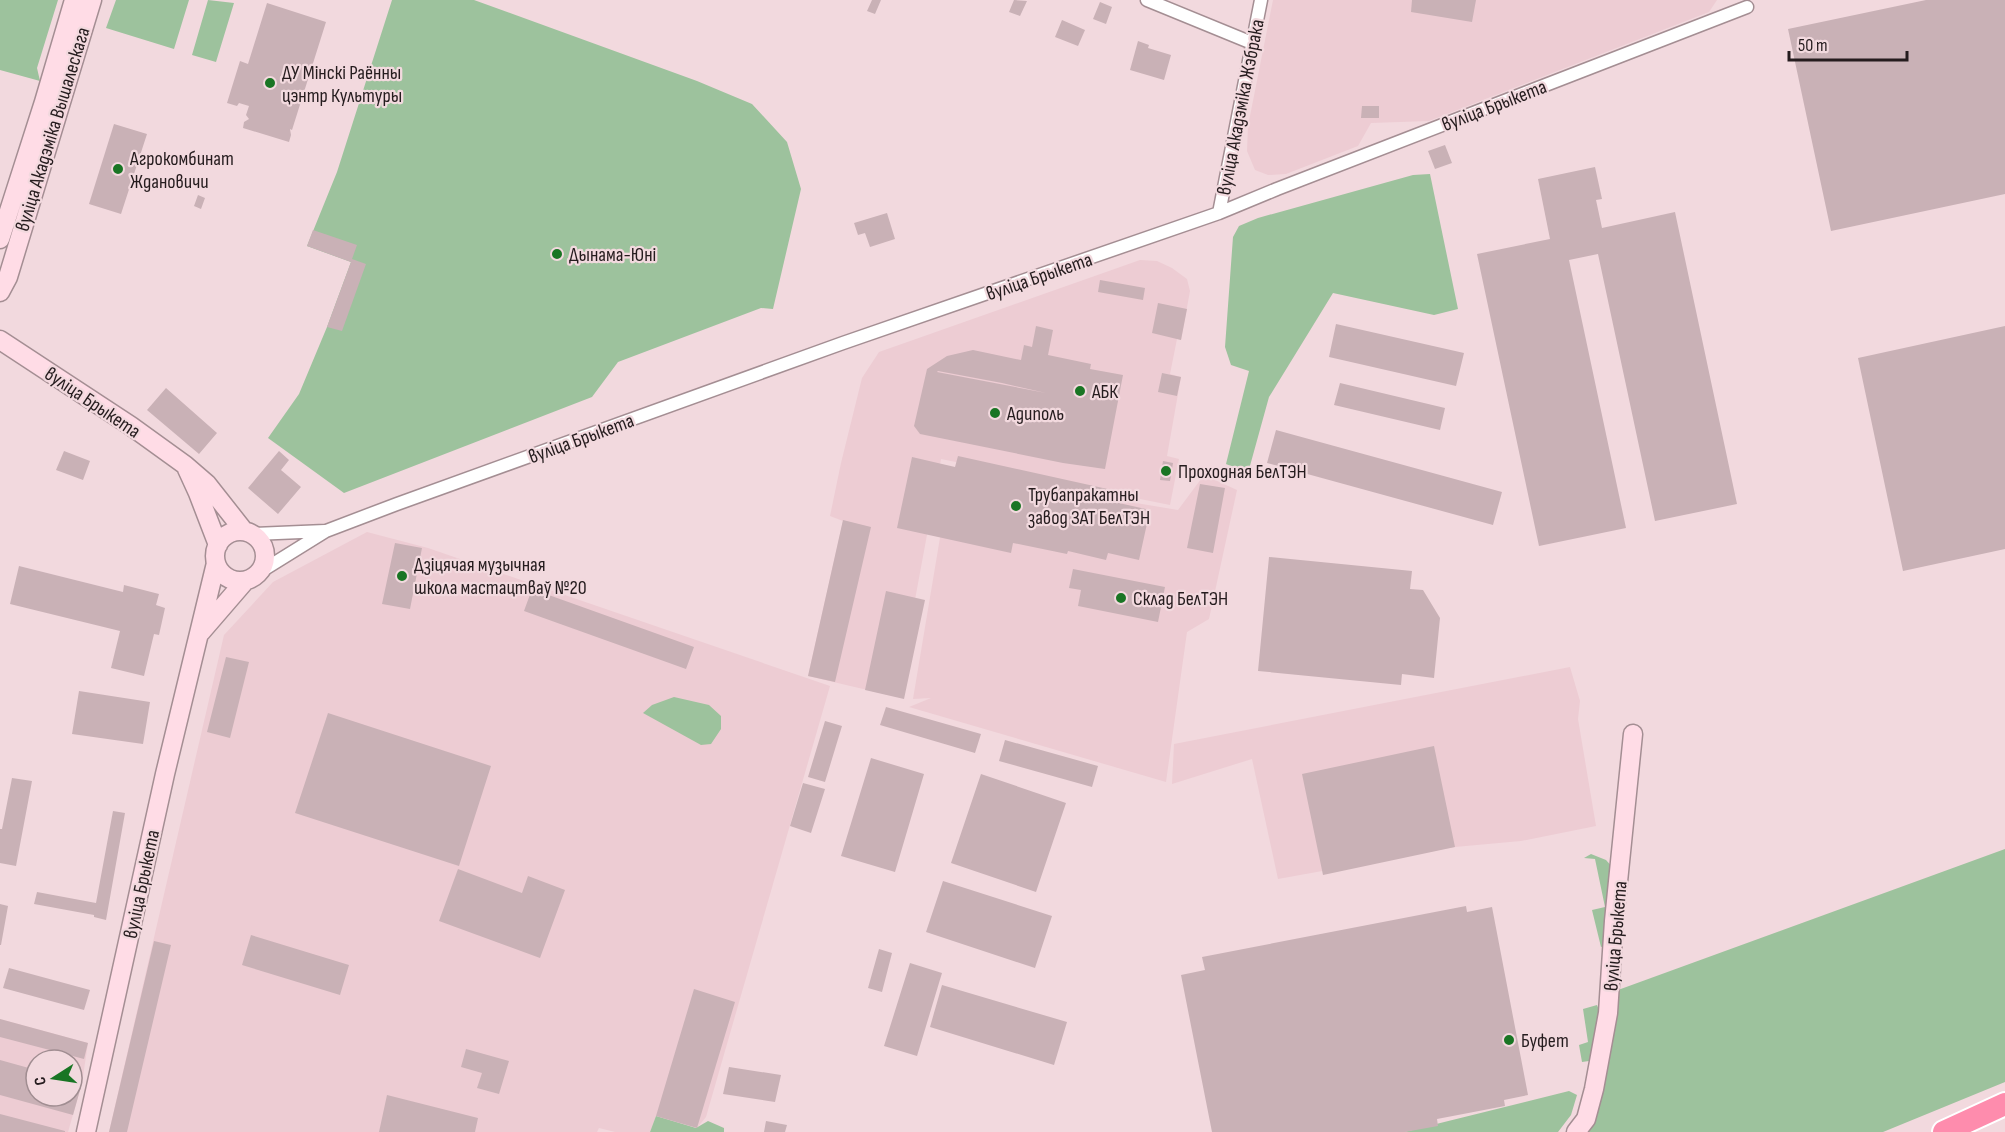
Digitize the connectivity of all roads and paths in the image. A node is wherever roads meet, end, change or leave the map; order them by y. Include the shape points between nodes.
1 (74, 0) edge
2 (92, 0) edge
3 (1147, 0) edge
4 (1261, 0) edge
5 (1748, 7) dead end
6 (1252, 43) junction
7 (1219, 213) junction
8 (0, 240) edge
9 (0, 292) edge
10 (0, 340) edge
11 (185, 465) junction
12 (326, 531) junction
13 (248, 533) junction
14 (217, 554) junction
15 (253, 577) junction
16 (198, 636) junction
17 (1633, 734) dead end
18 (2005, 1104) edge
19 (86, 1132) edge
20 (1576, 1132) edge
21 (1944, 1132) edge

1 - 8 street, вуліца Акадэміка Вышалескага
2 - 9 street, вуліца Акадэміка Вышалескага via 8,277
3 - 6 street
4 - 6 street, вуліца Акадэміка Жэбрака
5 - 7 street, вуліца Брыкета
6 - 7 street, вуліца Акадэміка Жэбрака
7 - 12 street, вуліца Брыкета via 782,365
10 - 11 street, вуліца Брыкета
11 - 13 street, вуліца Брыкета via 207,484
11 - 14 street, вуліца Брыкета
12 - 13 street, вуліца Брыкета
12 - 15 street, вуліца Брыкета
13 - 14 street via 229,534
13 - 15 street via 264,547 264,564
14 - 15 street via 220,571 226,578 235,581
14 - 16 street, вуліца Брыкета
15 - 16 street, вуліца Брыкета
16 - 19 street, вуліца Брыкета
17 - 20 street, вуліца Брыкета via 1608,1013 1586,1119
18 - 21 highway

